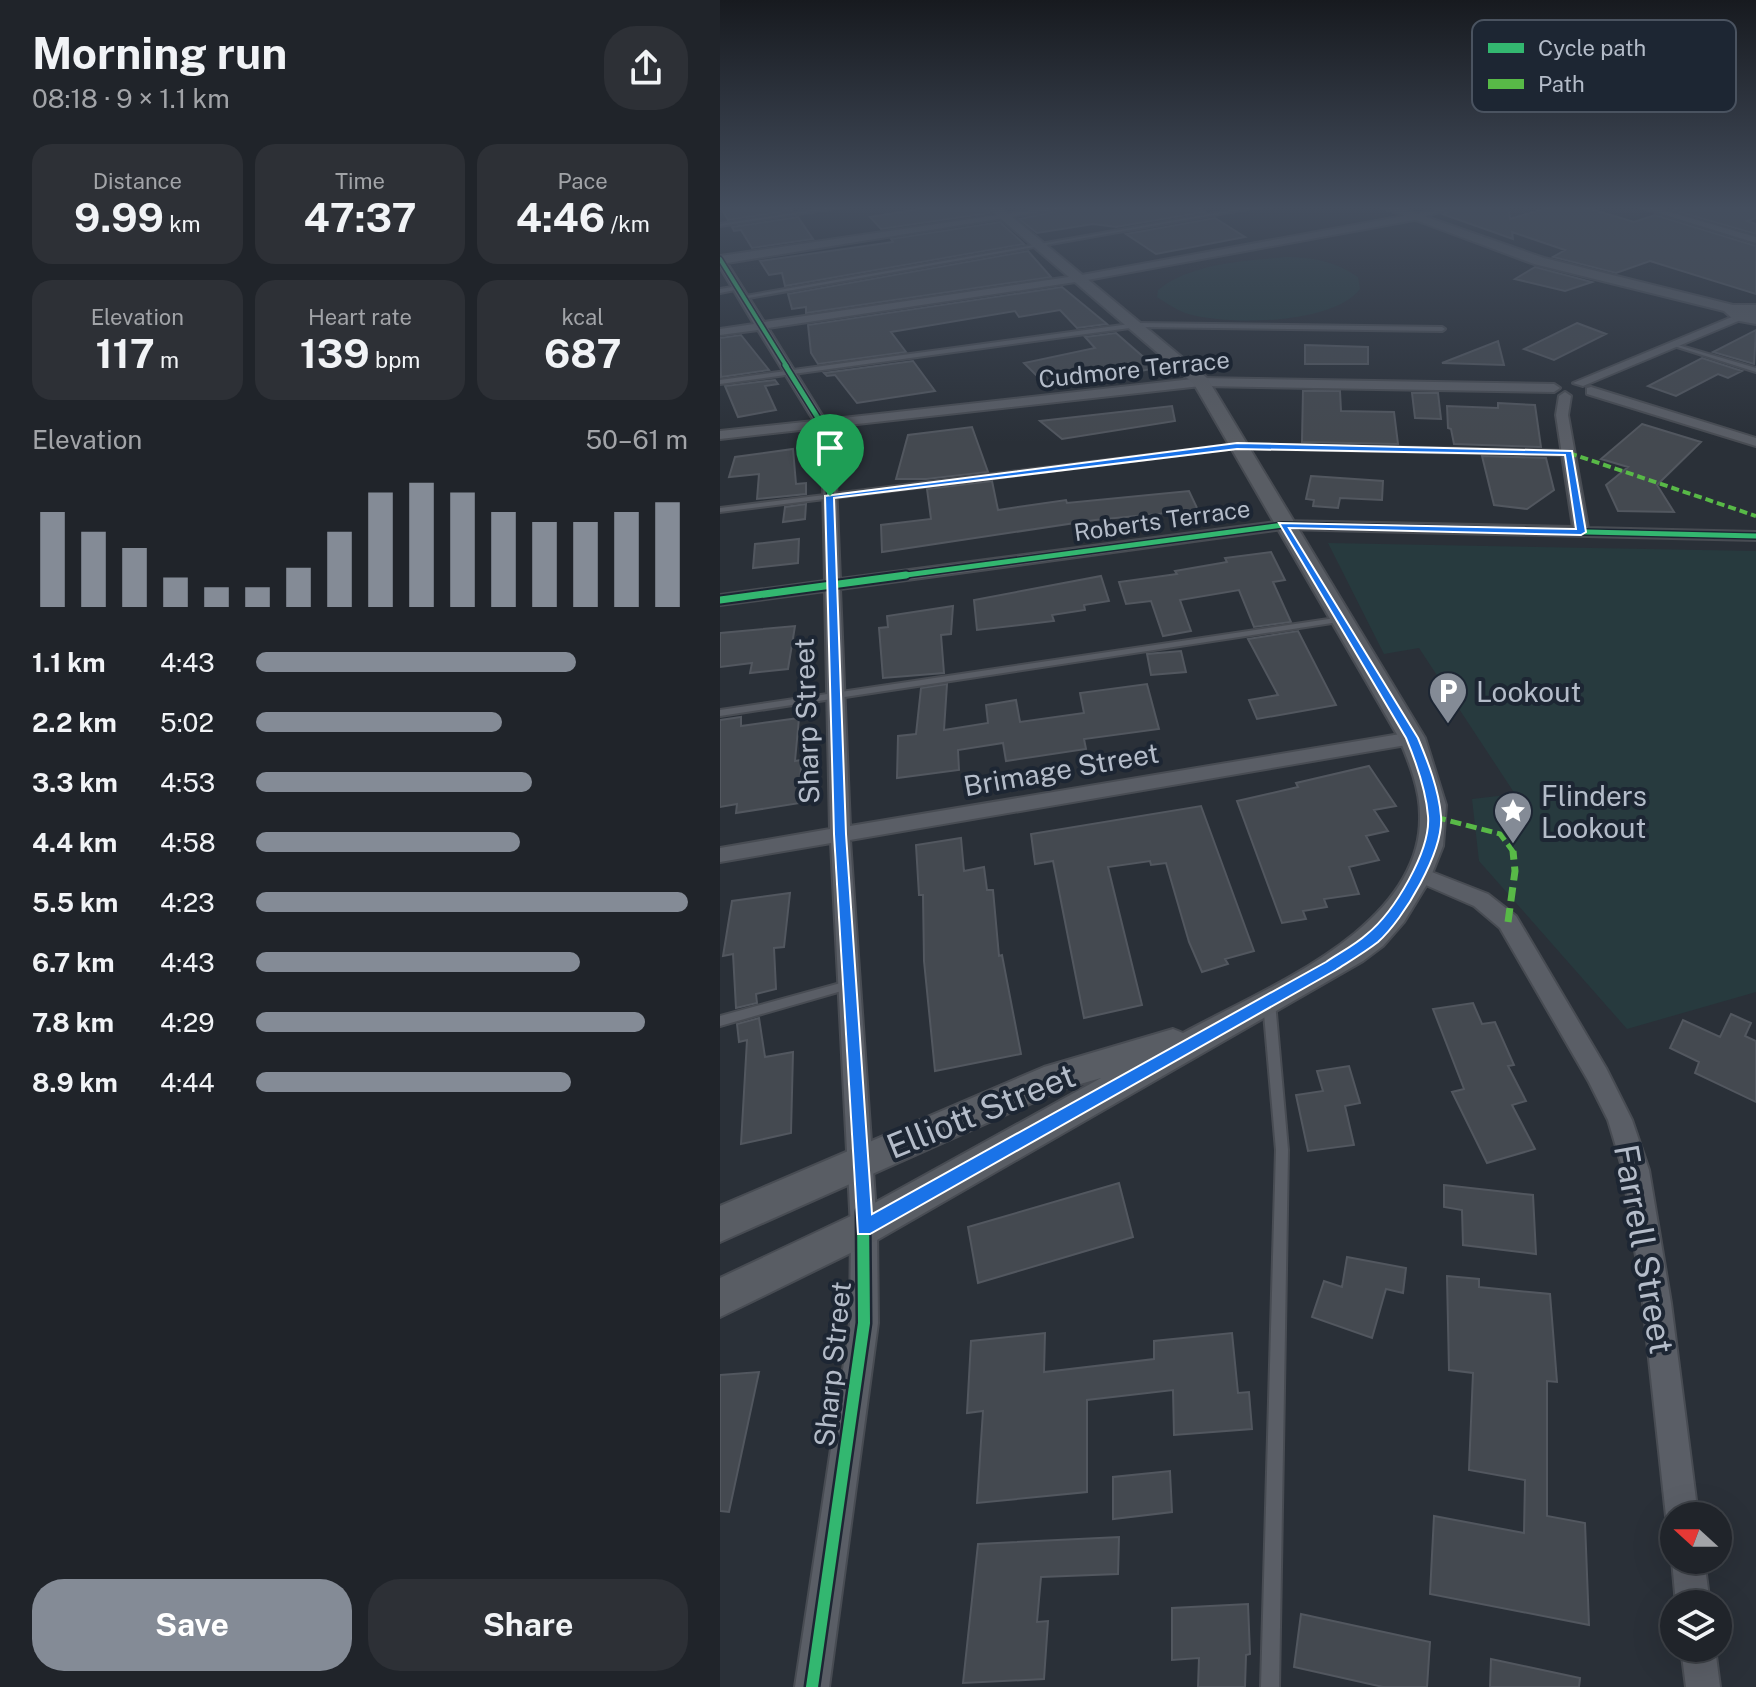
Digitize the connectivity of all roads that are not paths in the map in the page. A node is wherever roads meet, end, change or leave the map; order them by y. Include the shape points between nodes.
1 (780, 285) edge
2 (1036, 285) edge
3 (1090, 285) edge
4 (1629, 285) edge
5 (734, 292) edge
6 (1756, 311) edge
7 (1736, 313) junction
8 (760, 325) junction
9 (1137, 325) junction
10 (1442, 329) dead end
11 (720, 332) edge
12 (1673, 344) junction
13 (1756, 370) edge
14 (789, 371) junction
15 (720, 382) edge
16 (1201, 382) junction
17 (1579, 383) junction
18 (1591, 391) junction
19 (1560, 392) junction
20 (822, 425) junction
21 (720, 435) edge
22 (1756, 442) edge
23 (1237, 446) junction
24 (1569, 453) junction
25 (830, 496) junction
26 (720, 510) edge
27 (1283, 525) junction
28 (1581, 532) junction
29 (1756, 536) edge
30 (832, 585) junction
31 (720, 600) edge
32 (1342, 619) junction
33 (836, 695) junction
34 (720, 713) edge
35 (1412, 738) junction
36 (840, 834) junction
37 (720, 855) edge
38 (1419, 874) junction
39 (848, 985) junction
40 (1269, 1001) junction
41 (720, 1021) edge
42 (1216, 1030) junction
43 (857, 1162) junction
44 (720, 1224) edge
45 (864, 1228) junction
46 (720, 1298) edge
47 (1680, 1502) edge
48 (1700, 1662) edge
49 (812, 1687) edge
50 (1270, 1687) edge
51 (1703, 1687) edge

1 - 5 lane
2 - 8 street
3 - 9 main road
4 - 7 main road
5 - 8 street, Sharp Street
6 - 7 main road
7 - 12 street
8 - 11 street
8 - 14 street, Sharp Street
9 - 10 lane
9 - 14 lane
9 - 16 main road
12 - 13 lane
12 - 17 street
14 - 15 lane
14 - 20 street, Sharp Street
16 - 19 street, Cudmore Terrace
16 - 20 street, Cudmore Terrace
16 - 23 main road
17 - 18 street
17 - 19 street via 1563,383
18 - 19 street via 1582,397
18 - 22 street
19 - 24 street
20 - 21 street, Cudmore Terrace
20 - 25 street, Sharp Street via 828,434
23 - 24 lane
23 - 25 lane
23 - 27 main road
24 - 28 street
25 - 26 lane
25 - 30 street, Sharp Street
27 - 28 street, Roberts Terrace
27 - 30 street, Roberts Terrace
27 - 32 main road
28 - 29 street, Roberts Terrace
30 - 31 street, Roberts Terrace
30 - 33 street, Sharp Street
32 - 33 lane
32 - 35 main road
33 - 34 lane
33 - 36 street, Sharp Street
35 - 36 street, Brimage Street
35 - 38 main road via 1435,817 1432,844
36 - 37 street, Brimage Street
36 - 39 street, Sharp Street
38 - 40 main road via 1374,937
38 - 47 street, Farrell Street via 1481,900 1508,922 1620,1120 1636,1170
39 - 41 lane
39 - 43 street, Sharp Street
40 - 42 main road
40 - 50 lane via 1282,1150
42 - 43 main road, Elliott Street via 1056,1077
42 - 45 main road, Elliott Street
43 - 44 main road, Elliott Street
43 - 45 street, Sharp Street
45 - 46 main road, Elliott Street
45 - 49 street, Sharp Street via 864,1323
48 - 51 street

